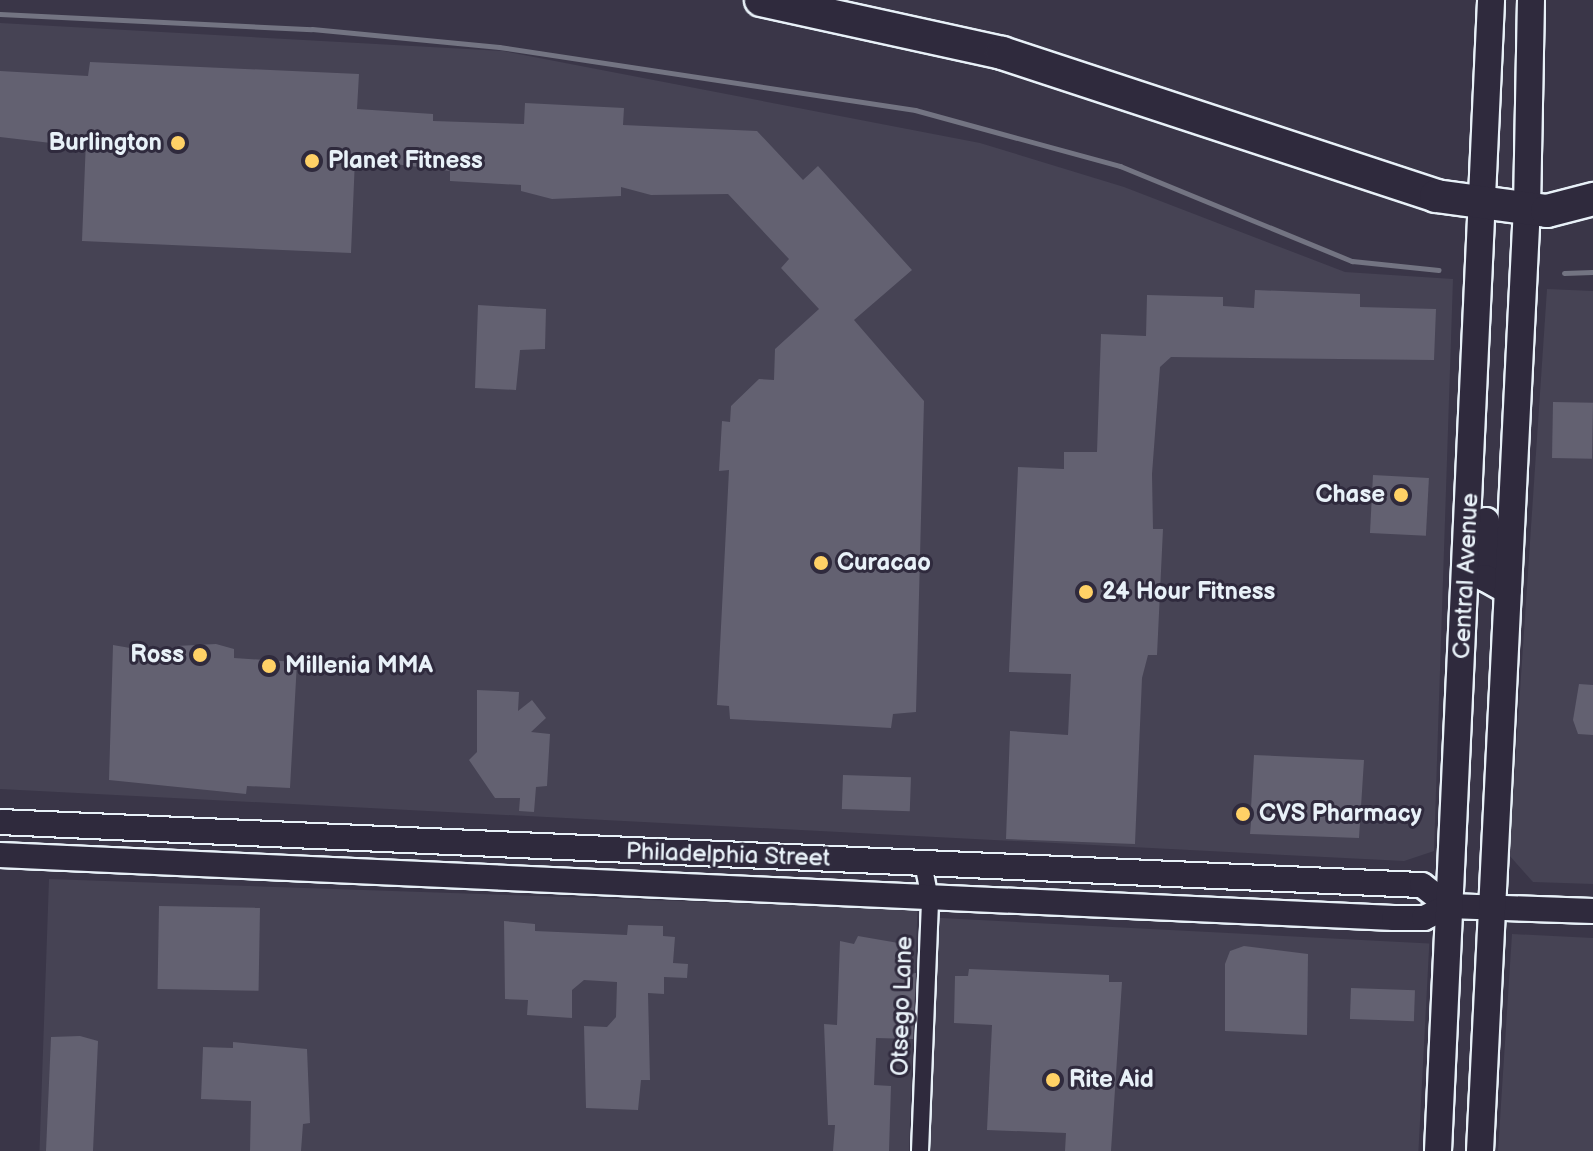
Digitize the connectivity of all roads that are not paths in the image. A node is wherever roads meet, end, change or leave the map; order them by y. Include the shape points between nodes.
1 (761, 0) edge
2 (1491, 0) edge
3 (1531, 0) edge
4 (1593, 199) edge
5 (1485, 206) junction
6 (1527, 208) junction
7 (1473, 447) junction
8 (1508, 591) junction
9 (0, 822) edge
10 (0, 855) edge
11 (923, 863) junction
12 (1160, 874) junction
13 (930, 899) junction
14 (1084, 905) junction
15 (1449, 906) junction
16 (1492, 908) junction
17 (1593, 911) edge
18 (920, 1151) edge
19 (1438, 1151) edge
20 (1480, 1151) edge

1 - 5 highway via 1002,53 1369,179
2 - 5 main road, Central Avenue
3 - 6 main road, Central Avenue
4 - 6 highway
5 - 6 highway
5 - 7 main road, Central Avenue
6 - 8 main road, Central Avenue
7 - 8 main road via 1486,459 1485,578
7 - 15 main road, Central Avenue
8 - 16 main road, Central Avenue
9 - 11 main road, Philadelphia Street
10 - 13 main road, Philadelphia Street
11 - 12 main road, Philadelphia Street
11 - 13 street, Otsego Lane
12 - 14 main road via 1151,887 1112,890
12 - 15 main road, Philadelphia Street via 1422,885
13 - 14 main road, Philadelphia Street
13 - 18 street, Otsego Lane
14 - 15 main road, Philadelphia Street via 1424,918
15 - 16 main road, Philadelphia Street
15 - 19 main road, Central Avenue
16 - 17 main road, Philadelphia Street
16 - 20 main road, Central Avenue

